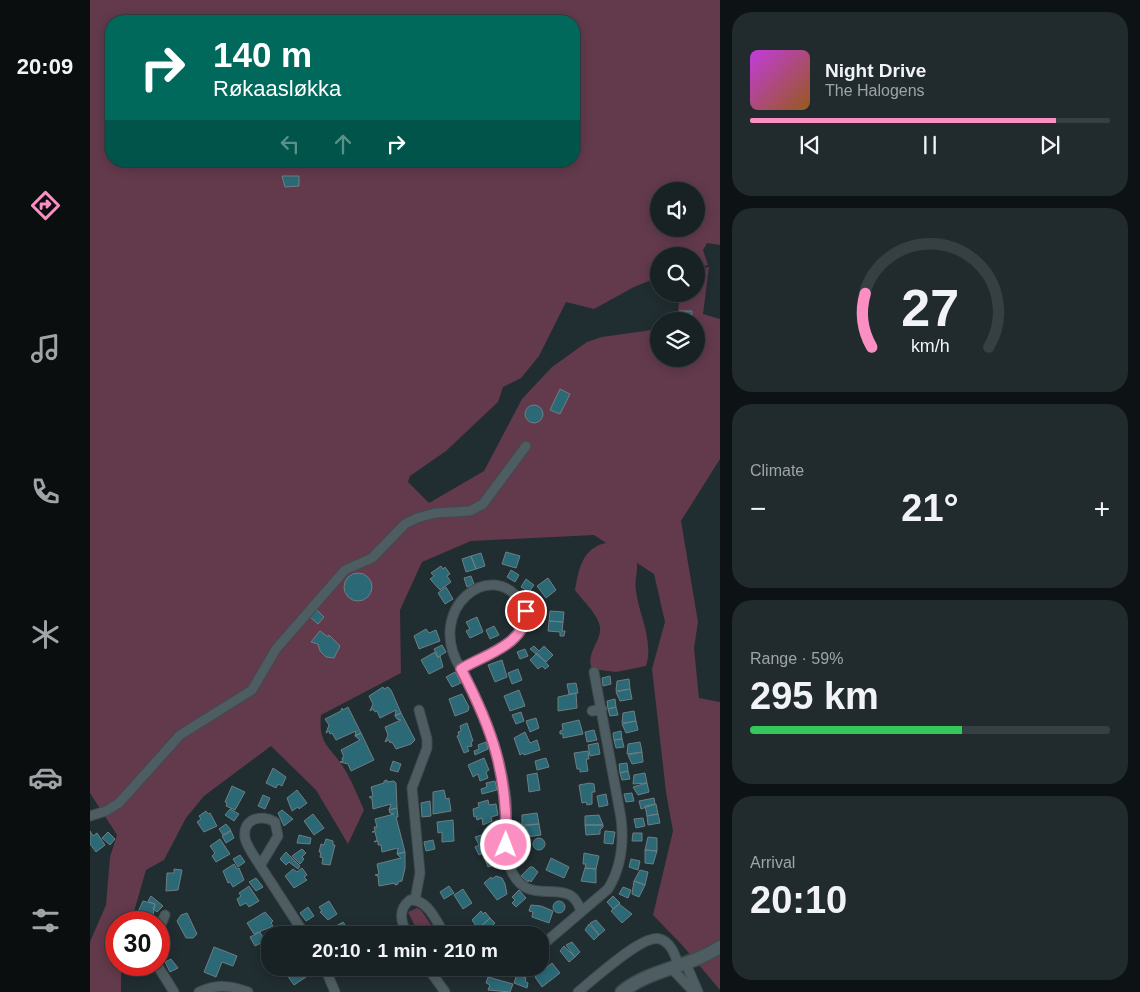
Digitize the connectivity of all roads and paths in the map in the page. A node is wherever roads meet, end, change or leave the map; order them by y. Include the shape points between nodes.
1 (526, 446) dead end
2 (461, 669) junction
3 (594, 672) dead end
4 (602, 709) junction
5 (419, 710) dead end
6 (592, 711) dead end
7 (90, 816) edge
8 (260, 866) junction
9 (415, 900) junction
10 (582, 910) junction
11 (299, 926) edge
12 (404, 926) edge
13 (439, 926) edge
14 (549, 939) edge
15 (720, 947) edge
16 (679, 966) junction
17 (163, 976) edge
18 (328, 976) edge
19 (434, 976) edge
20 (174, 992) edge
21 (199, 992) edge
22 (248, 992) edge
23 (334, 992) edge
24 (445, 992) edge
25 (578, 992) edge
26 (622, 992) edge
27 (694, 992) edge
28 (698, 992) edge

1 - 7 street via 483,504 470,511 435,513 417,518 388,539 372,558 345,570 276,648 252,690 180,735 119,803
2 - 2 street via 452,651 449,632 453,611 460,600 481,587 495,586 512,593 526,611 520,633
2 - 10 street via 486,720 498,758 506,800 506,855 510,869 518,882 527,888 568,894
3 - 4 street
4 - 6 street
4 - 10 street via 621,818 621,851 615,877 608,889
5 - 9 street via 427,748 412,788 420,873
8 - 8 street via 245,832 250,822 261,817 276,822 278,836
8 - 11 street
9 - 12 street via 410,900 402,909
9 - 13 street via 428,908
10 - 14 street
15 - 16 main road
16 - 25 street via 668,943 651,939 624,955
16 - 26 main road via 641,980
16 - 27 street
16 - 28 street
17 - 20 street
18 - 23 street
19 - 24 street
21 - 22 street via 213,986 231,986

